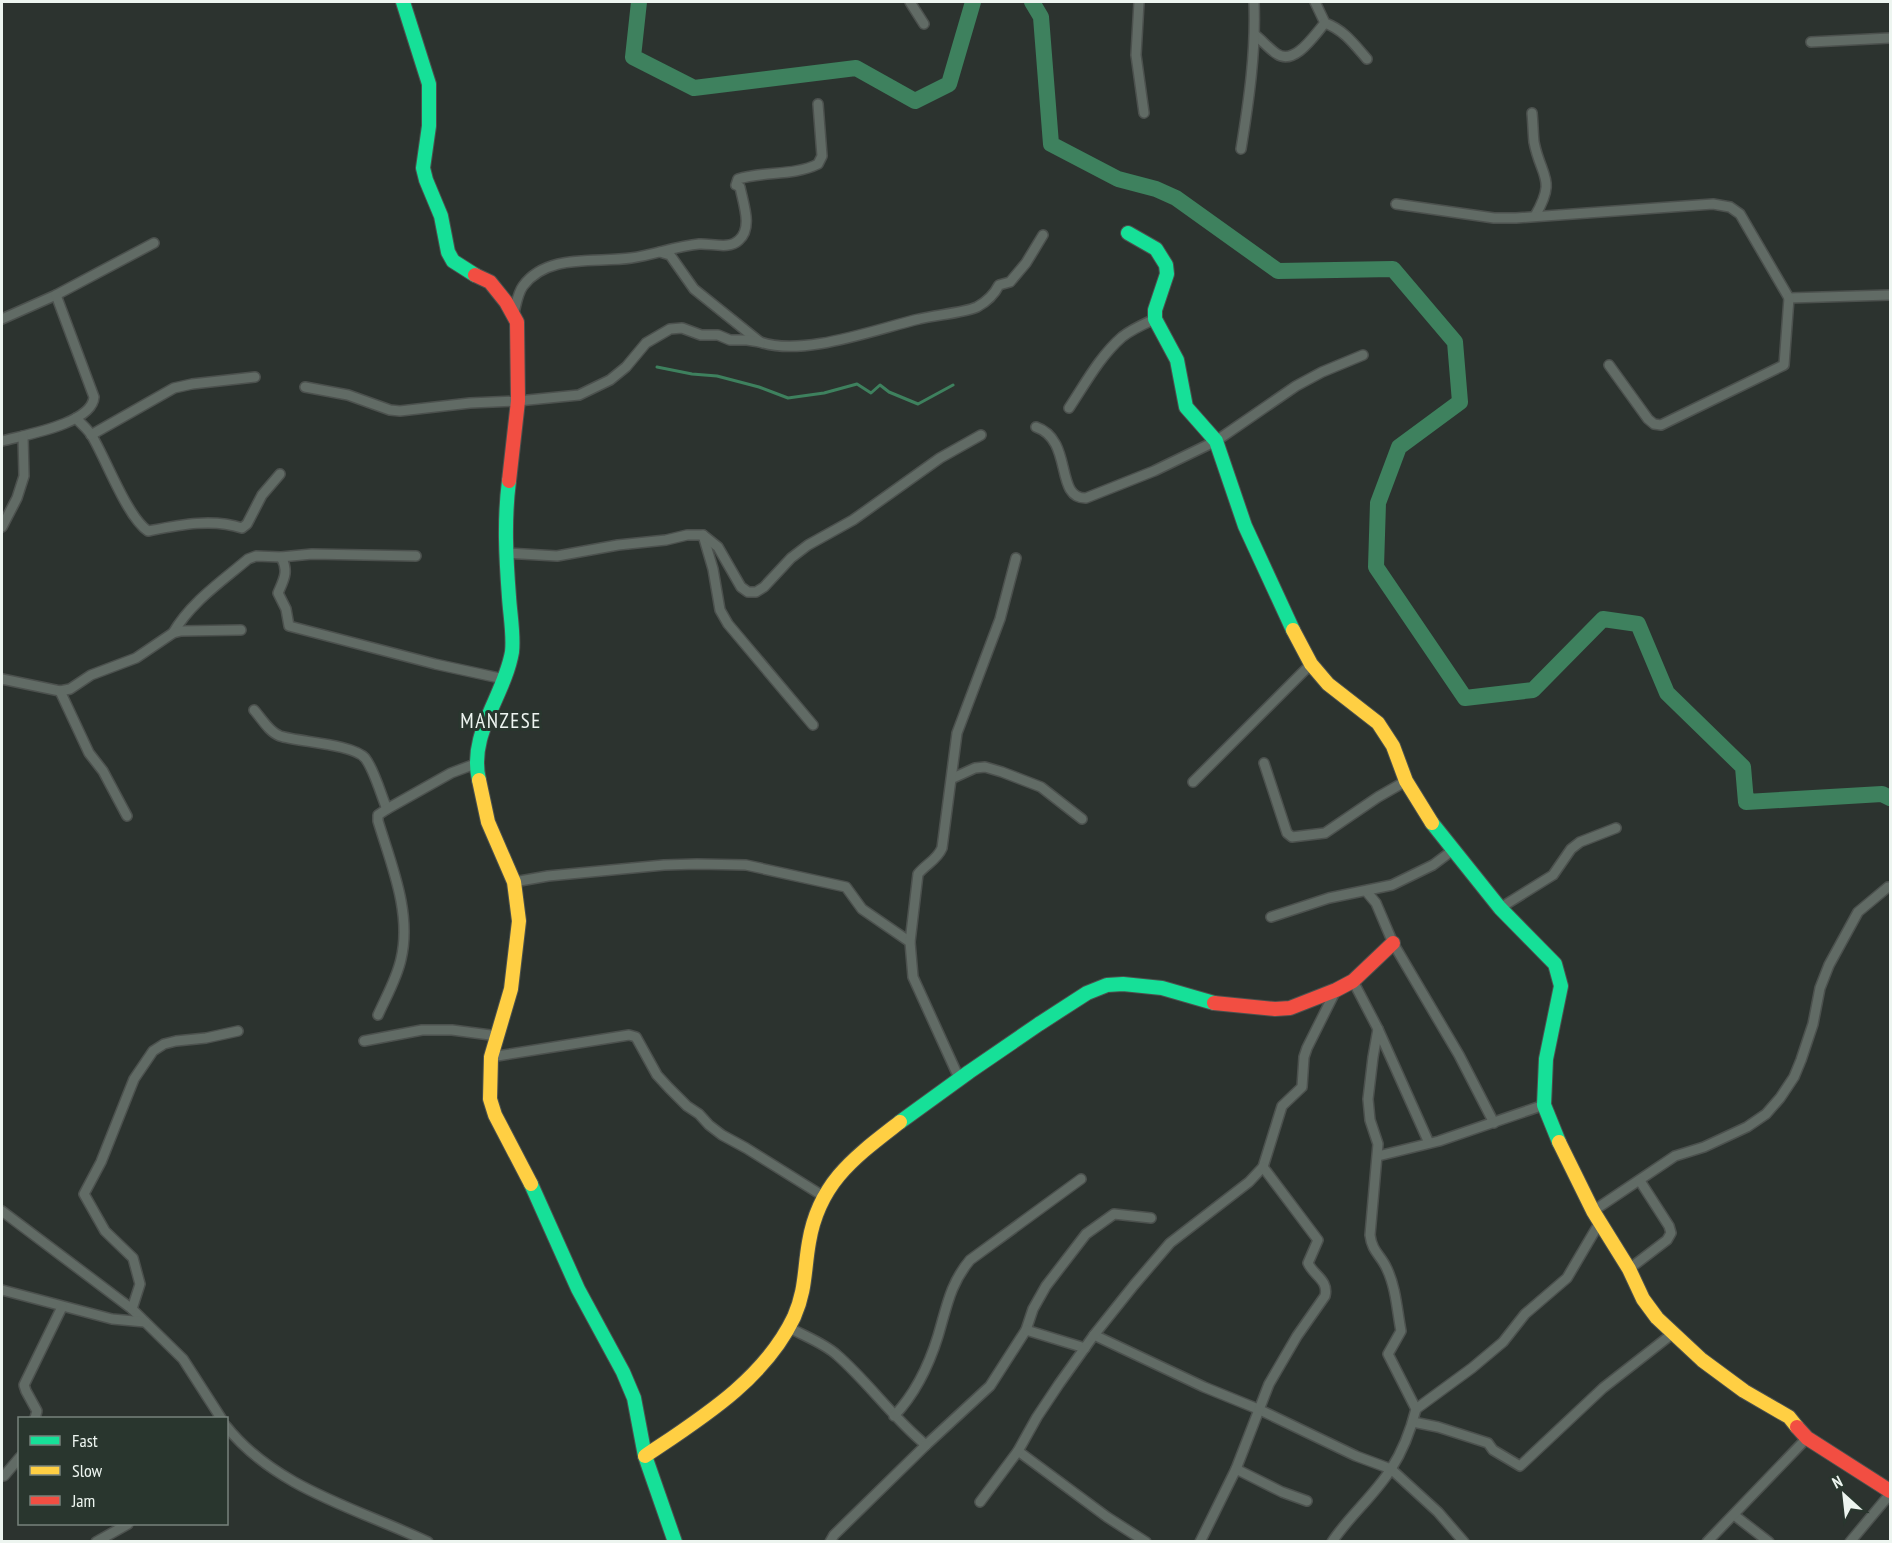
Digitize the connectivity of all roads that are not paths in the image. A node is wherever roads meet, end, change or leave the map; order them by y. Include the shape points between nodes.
1 (403, 2) edge
2 (910, 2) edge
3 (1139, 2) edge
4 (1254, 2) edge
5 (1314, 2) edge
6 (1325, 23) junction
7 (924, 24) dead end
8 (1255, 34) junction
9 (1890, 38) edge
10 (1811, 42) dead end
11 (1367, 59) dead end
12 (818, 104) dead end
13 (1144, 113) dead end
14 (1532, 113) dead end
15 (1241, 149) dead end
16 (1395, 204) dead end
17 (1535, 216) junction
18 (1128, 233) dead end
19 (1043, 235) dead end
20 (154, 243) dead end
21 (658, 251) junction
22 (56, 295) junction
23 (1890, 295) edge
24 (1789, 298) junction
25 (513, 316) junction
26 (2, 319) edge
27 (1155, 319) junction
28 (760, 342) junction
29 (1363, 355) dead end
30 (1609, 365) dead end
31 (255, 377) dead end
32 (305, 387) dead end
33 (518, 401) junction
34 (1069, 408) dead end
35 (76, 418) junction
36 (1036, 427) dead end
37 (91, 435) junction
38 (981, 435) dead end
39 (23, 436) junction
40 (2, 441) edge
41 (1216, 441) junction
42 (280, 474) dead end
43 (2, 527) edge
44 (703, 535) junction
45 (506, 553) junction
46 (416, 556) dead end
47 (281, 557) junction
48 (1016, 558) dead end
49 (241, 630) dead end
50 (173, 633) junction
51 (1311, 664) junction
52 (2, 679) edge
53 (504, 679) junction
54 (60, 691) junction
55 (254, 710) dead end
56 (813, 725) dead end
57 (1264, 763) dead end
58 (475, 764) junction
59 (953, 778) junction
60 (1193, 782) dead end
61 (1406, 782) junction
62 (387, 809) junction
63 (127, 816) dead end
64 (1082, 819) dead end
65 (1616, 828) dead end
66 (1453, 850) junction
67 (514, 882) junction
68 (1888, 887) dead end
69 (1366, 891) junction
70 (1500, 908) junction
71 (1271, 917) dead end
72 (910, 942) junction
73 (1393, 943) junction
74 (1353, 981) junction
75 (1336, 990) junction
76 (378, 1015) dead end
77 (1378, 1029) junction
78 (238, 1031) dead end
79 (498, 1036) junction
80 (364, 1041) dead end
81 (491, 1057) junction
82 (958, 1078) junction
83 (1545, 1105) junction
84 (1494, 1123) junction
85 (1429, 1143) junction
86 (1378, 1156) junction
87 (1263, 1167) junction
88 (1081, 1179) dead end
89 (1640, 1181) junction
90 (824, 1196) junction
91 (2, 1211) edge
92 (1597, 1217) junction
93 (1151, 1218) dead end
94 (1629, 1269) junction
95 (2, 1290) edge
96 (62, 1307) junction
97 (132, 1309) junction
98 (145, 1322) junction
99 (788, 1327) junction
100 (1026, 1330) junction
101 (1672, 1334) junction
102 (1094, 1335) junction
103 (1085, 1348) junction
104 (1258, 1409) junction
105 (1416, 1409) junction
106 (894, 1416) junction
107 (36, 1417) edge
108 (220, 1417) edge
109 (1413, 1422) junction
110 (228, 1428) edge
111 (1807, 1438) junction
112 (237, 1439) junction
113 (228, 1444) edge
114 (926, 1445) junction
115 (1018, 1451) junction
116 (645, 1456) junction
117 (18, 1459) edge
118 (1236, 1469) junction
119 (1391, 1469) junction
120 (2, 1476) edge
121 (1890, 1492) edge
122 (1307, 1501) dead end
123 (980, 1502) dead end
124 (1734, 1515) junction
125 (126, 1525) edge
126 (96, 1542) edge
127 (428, 1542) edge
128 (675, 1542) edge
129 (830, 1542) edge
130 (1146, 1542) edge
131 (1200, 1542) edge
132 (1332, 1542) edge
133 (1464, 1542) edge
134 (1707, 1542) edge
135 (1769, 1542) edge
136 (1850, 1542) edge

1 - 25 street via 429,84 423,168 441,216 448,252 463,269 490,282
2 - 7 street
3 - 13 street via 1136,55
4 - 8 street
5 - 6 street
6 - 8 street via 1297,54 1287,57 1278,55
6 - 11 street via 1342,31
8 - 15 street
9 - 10 street
12 - 21 street via 822,156 818,165 807,170 738,179 736,185 740,188 747,226 739,241
14 - 17 street via 1534,143 1547,180 1544,200
16 - 17 street via 1494,218
17 - 24 street via 1713,204 1730,207 1740,214
18 - 27 street via 1156,249 1166,265
19 - 28 street via 1010,282 999,285 994,296 976,308 833,341 806,345
20 - 22 street
21 - 25 street via 634,258 572,262 544,269 521,287
21 - 28 street via 670,255 694,289
22 - 26 street
22 - 35 street via 94,397 89,409
23 - 24 street
24 - 30 street via 1784,365 1661,424 1648,419
25 - 33 street via 518,329
27 - 34 street via 1121,338
27 - 41 street via 1177,360 1186,407
28 - 33 street via 670,329 646,343 626,366 594,389
29 - 41 street via 1296,386
31 - 37 street via 174,388
32 - 33 street via 400,411
33 - 45 street via 506,506
35 - 37 street
35 - 39 street
36 - 41 street via 1052,437 1067,485 1079,498 1154,471
37 - 42 street via 125,499 148,531 189,524 229,524 242,528
38 - 44 street via 922,470 853,520 808,545 756,592 741,587 718,547
39 - 40 street
39 - 43 street via 24,476
41 - 51 street via 1245,526
44 - 45 street via 557,556
44 - 56 street via 720,610 728,624
45 - 53 street via 512,651
46 - 47 street
47 - 50 street via 248,559 193,605
47 - 53 street via 286,573 278,593 289,626
48 - 59 street via 1000,619 957,734
49 - 50 street
50 - 54 street via 136,658
51 - 60 street
51 - 61 street via 1328,684 1378,723 1393,746
52 - 54 street
53 - 58 street via 482,730
54 - 63 street via 89,753
55 - 62 street via 280,736 363,756
57 - 61 street via 1287,833 1292,837 1325,833
58 - 62 street
58 - 67 street via 488,822
59 - 64 street via 975,768 1002,772 1041,788
59 - 72 street via 942,848 939,856 918,874
61 - 66 street
62 - 76 street via 378,821 399,892 404,936 397,974
65 - 70 street via 1580,842 1570,849 1553,875
66 - 69 street via 1433,865 1392,885
66 - 70 street
67 - 72 street via 664,865 746,865 846,887 862,909
67 - 79 street via 519,921 511,989
68 - 89 street via 1858,912 1829,965 1801,1060 1780,1098 1747,1127 1675,1156
69 - 71 street via 1329,898
69 - 73 street via 1376,903
70 - 83 street via 1555,964 1559,976 1561,986 1545,1071
72 - 82 street via 913,977
73 - 74 street
73 - 84 street
74 - 75 street
74 - 77 street
75 - 82 street via 1290,1008 1275,1009 1209,1003 1162,988 1107,985 1079,998
75 - 87 street via 1307,1048 1302,1087 1282,1106
77 - 85 street
77 - 86 street via 1368,1099
78 - 97 street via 176,1041 153,1052 134,1079 84,1194 105,1231 133,1258 140,1284
79 - 80 street via 422,1030
79 - 81 street
81 - 90 street via 636,1037 657,1075 709,1125
81 - 116 street via 490,1099 495,1115 549,1219 578,1289 623,1371 634,1398
82 - 90 street via 864,1150
83 - 84 street
83 - 92 street via 1554,1132
84 - 85 street
85 - 86 street
86 - 105 street via 1371,1244 1390,1275 1401,1331 1388,1354
87 - 102 street via 1170,1243
87 - 104 street via 1318,1240 1308,1263 1327,1289
88 - 106 street via 970,1260 958,1275 925,1371 908,1401
89 - 92 street
89 - 94 street via 1671,1233
90 - 99 street via 814,1220 804,1288
91 - 97 street
92 - 94 street
92 - 105 street via 1567,1278 1525,1314 1503,1342
93 - 100 street via 1114,1214 1094,1227 1046,1286
94 - 101 street via 1643,1299
95 - 96 street
96 - 98 street
96 - 107 street via 24,1385 37,1411
97 - 98 street
98 - 108 street via 183,1359
99 - 106 street via 835,1353
99 - 116 street via 763,1365
100 - 103 street
100 - 114 street via 990,1386
101 - 109 street via 1623,1370 1520,1466 1488,1443
101 - 111 street via 1744,1391 1789,1418
102 - 103 street
102 - 104 street via 1204,1388
103 - 115 street
104 - 118 street
104 - 119 street
105 - 109 street
106 - 114 street
109 - 119 street
110 - 112 street
111 - 121 street
111 - 124 street
112 - 113 street
112 - 127 street via 276,1472 309,1491
114 - 129 street
115 - 123 street
115 - 130 street
116 - 128 street
117 - 120 street
118 - 122 street
118 - 131 street
119 - 132 street
119 - 133 street
121 - 136 street
124 - 134 street
124 - 135 street
125 - 126 street

